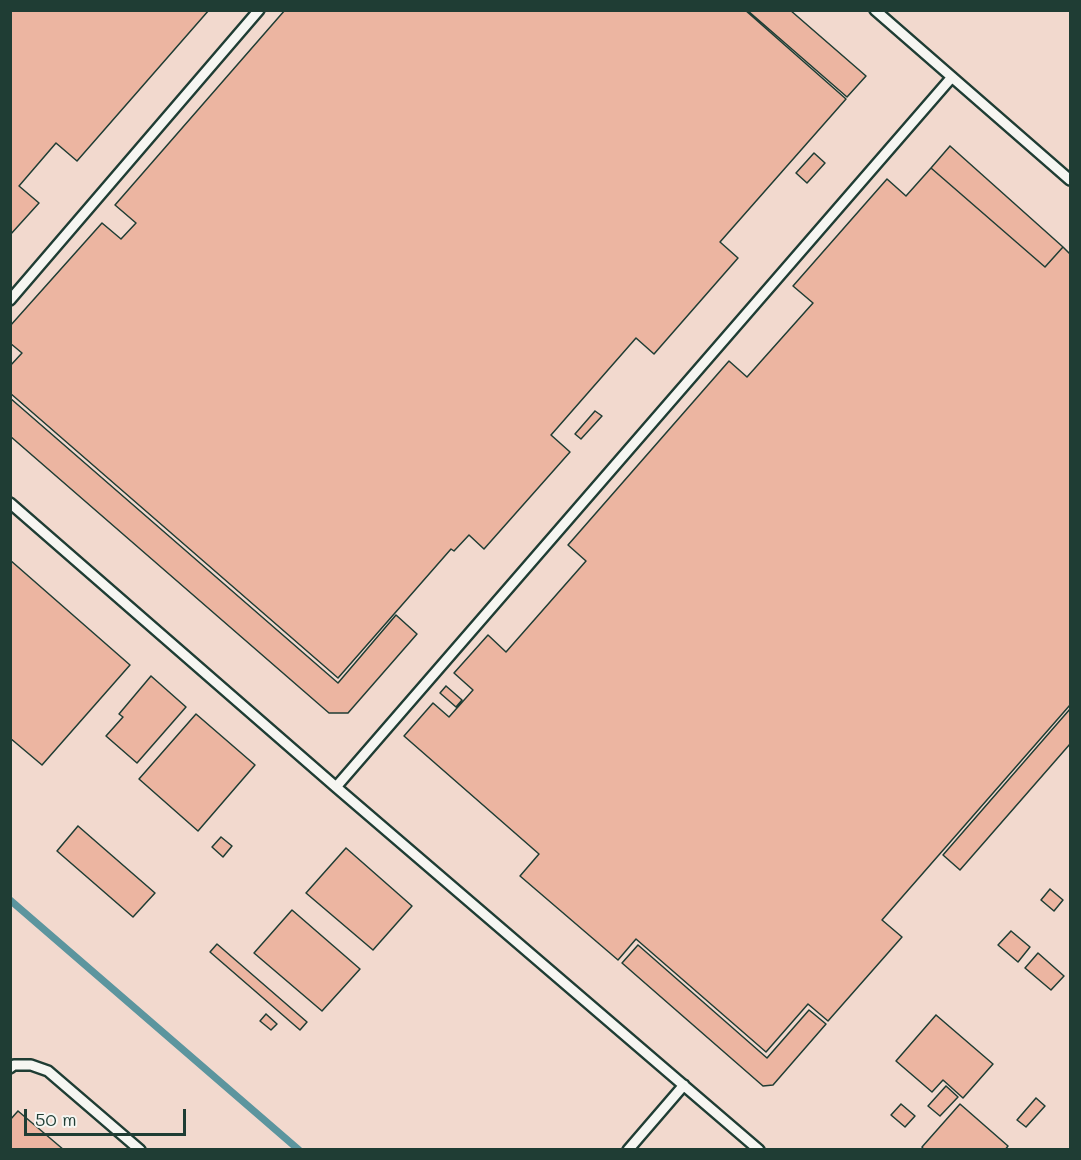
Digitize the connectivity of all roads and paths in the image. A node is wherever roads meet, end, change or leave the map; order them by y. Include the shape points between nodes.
1 (259, 10) edge
2 (875, 10) edge
3 (952, 77) junction
4 (1071, 180) edge
5 (10, 300) edge
6 (10, 503) edge
7 (336, 787) junction
8 (10, 1068) edge
9 (684, 1085) junction
10 (140, 1149) edge
11 (628, 1149) edge
12 (759, 1149) edge

1 - 5 lane
2 - 3 lane
3 - 4 lane
3 - 7 lane
6 - 7 lane
7 - 9 lane
8 - 10 lane via 31,1065 48,1071
9 - 11 lane
9 - 12 lane

